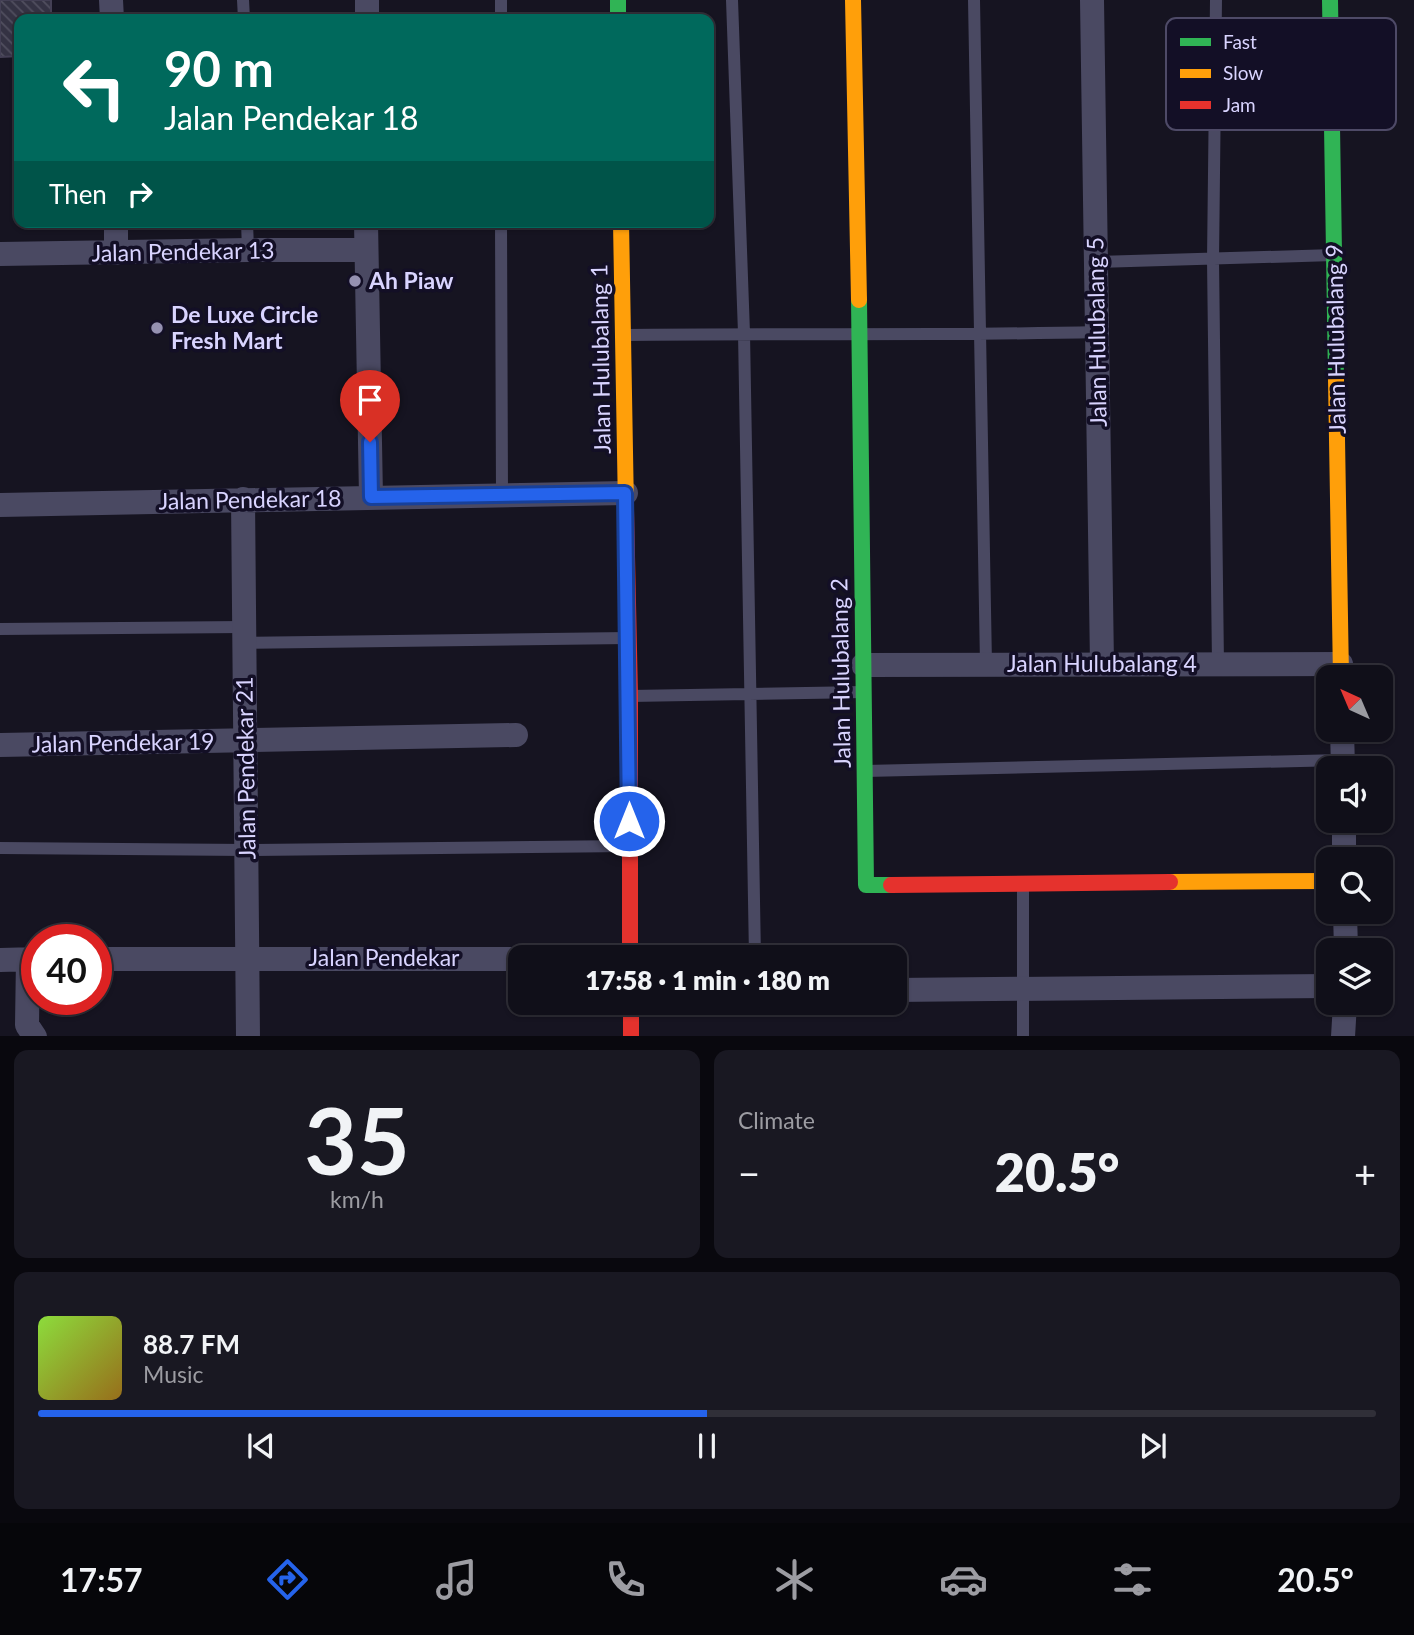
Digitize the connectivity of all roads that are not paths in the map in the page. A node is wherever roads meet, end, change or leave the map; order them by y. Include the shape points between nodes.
1 (732, 0) edge
2 (853, 0) edge
3 (974, 0) edge
4 (1092, 0) edge
5 (1216, 0) edge
6 (1330, 0) edge
7 (1216, 18) edge
8 (1330, 18) edge
9 (1214, 130) edge
10 (1333, 130) edge
11 (116, 228) edge
12 (247, 228) edge
13 (366, 228) edge
14 (501, 228) edge
15 (621, 228) edge
16 (248, 250) junction
17 (366, 250) junction
18 (116, 253) junction
19 (0, 254) edge
20 (1335, 255) junction
21 (1213, 260) junction
22 (1097, 262) junction
23 (1097, 332) junction
24 (744, 333) junction
25 (625, 335) junction
26 (860, 335) junction
27 (980, 335) junction
28 (625, 493) junction
29 (502, 495) junction
30 (371, 497) junction
31 (243, 499) junction
32 (0, 505) edge
33 (0, 629) edge
34 (244, 635) junction
35 (628, 638) junction
36 (986, 664) junction
37 (1102, 664) junction
38 (1218, 664) junction
39 (863, 665) junction
40 (1341, 665) edge
41 (1316, 670) edge
42 (864, 692) junction
43 (752, 695) junction
44 (629, 696) junction
45 (516, 735) dead end
46 (246, 741) junction
47 (0, 745) edge
48 (1316, 764) edge
49 (864, 771) junction
50 (629, 846) junction
51 (0, 848) edge
52 (247, 850) junction
53 (1316, 881) edge
54 (1023, 883) junction
55 (630, 945) edge
56 (755, 945) edge
57 (248, 958) junction
58 (21, 959) edge
59 (112, 959) edge
60 (508, 959) edge
61 (0, 960) edge
62 (1316, 986) edge
63 (1024, 989) junction
64 (907, 990) edge
65 (28, 1015) edge
66 (631, 1015) edge
67 (1344, 1015) edge
68 (34, 1036) edge
69 (248, 1036) edge
70 (631, 1036) edge
71 (1023, 1036) edge
72 (1343, 1036) edge

1 - 24 lane
2 - 26 street, Jalan Hulubalang 2
3 - 27 lane
4 - 22 street, Jalan Hulubalang 5
5 - 7 lane
6 - 8 street, Jalan Hulubalang 9
9 - 21 lane
10 - 20 street, Jalan Hulubalang 9
11 - 18 street
12 - 16 lane
13 - 17 street
14 - 29 lane
15 - 25 street, Jalan Hulubalang 1
16 - 17 street, Jalan Pendekar 13
16 - 18 street, Jalan Pendekar 13
17 - 30 street
18 - 19 street, Jalan Pendekar 13
20 - 21 lane
20 - 40 street, Jalan Hulubalang 9
21 - 22 lane
21 - 38 lane
22 - 23 street, Jalan Hulubalang 5
23 - 27 lane
23 - 37 street, Jalan Hulubalang 5
24 - 25 lane
24 - 26 lane
24 - 43 lane
25 - 28 street, Jalan Hulubalang 1
26 - 27 lane
26 - 39 street, Jalan Hulubalang 2
27 - 36 lane
28 - 29 street, Jalan Pendekar 18
28 - 35 street, Jalan Hulubalang 1
29 - 30 street, Jalan Pendekar 18
30 - 31 street, Jalan Pendekar 18
31 - 32 street, Jalan Pendekar 18
31 - 34 street, Jalan Pendekar 21
33 - 34 lane
34 - 35 lane
34 - 46 street, Jalan Pendekar 21
35 - 44 street, Jalan Hulubalang 1
36 - 37 street, Jalan Hulubalang 4
36 - 39 street, Jalan Hulubalang 4
37 - 38 street, Jalan Hulubalang 4
38 - 41 street, Jalan Hulubalang 4
39 - 42 street, Jalan Hulubalang 2
42 - 43 lane
42 - 49 street, Jalan Hulubalang 2
43 - 44 lane
43 - 56 lane
44 - 50 street, Jalan Hulubalang 1
45 - 46 street, Jalan Pendekar 19
46 - 47 street, Jalan Pendekar 19
46 - 52 street, Jalan Pendekar 21
48 - 49 lane
49 - 54 street, Jalan Hulubalang 2 via 866,885
50 - 52 lane
50 - 55 street, Jalan Hulubalang 1
51 - 52 lane
52 - 57 street, Jalan Pendekar 21
53 - 54 street, Jalan Hulubalang 2
54 - 63 lane
57 - 59 street, Jalan Pendekar
57 - 60 street, Jalan Pendekar
57 - 69 street, Jalan Pendekar 21
58 - 61 street
62 - 63 street
63 - 64 street
63 - 71 lane
65 - 68 street via 27,1025
66 - 70 street
67 - 72 street

